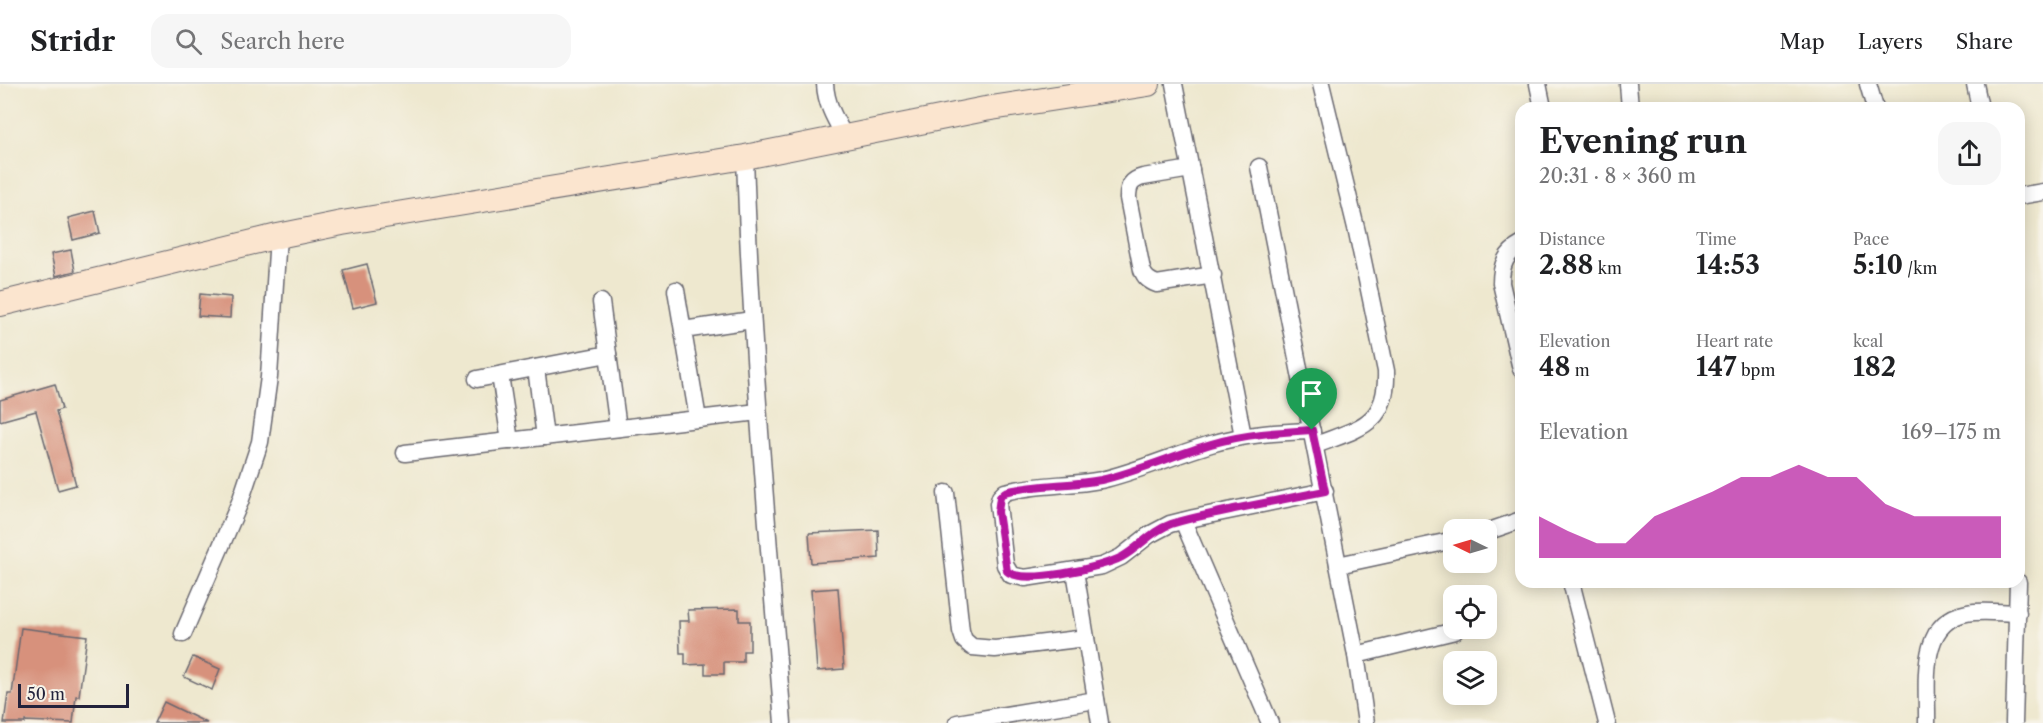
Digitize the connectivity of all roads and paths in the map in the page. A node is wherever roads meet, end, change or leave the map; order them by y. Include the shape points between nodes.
1 (825, 84) edge
2 (1148, 84) edge
3 (1174, 84) edge
4 (1321, 84) edge
5 (1538, 84) edge
6 (1628, 84) edge
7 (1868, 84) edge
8 (1975, 84) edge
9 (1542, 102) edge
10 (1630, 102) edge
11 (1873, 102) edge
12 (1979, 102) edge
13 (845, 137) junction
14 (745, 157) junction
15 (1259, 167) dead end
16 (1191, 169) junction
17 (2043, 192) edge
18 (2025, 195) edge
19 (278, 236) junction
20 (1515, 249) edge
21 (1213, 275) junction
22 (676, 290) dead end
23 (601, 302) dead end
24 (0, 304) edge
25 (1514, 311) edge
26 (752, 320) junction
27 (683, 330) junction
28 (608, 354) junction
29 (536, 368) junction
30 (500, 375) junction
31 (477, 379) dead end
32 (758, 412) junction
33 (698, 419) junction
34 (618, 428) junction
35 (1243, 436) junction
36 (545, 437) junction
37 (1314, 438) junction
38 (510, 441) junction
39 (405, 453) dead end
40 (1325, 491) junction
41 (946, 493) dead end
42 (1183, 520) junction
43 (1515, 522) edge
44 (1497, 528) edge
45 (1443, 542) edge
46 (1338, 566) junction
47 (1075, 572) junction
48 (1573, 588) edge
49 (2018, 588) edge
50 (2018, 613) junction
51 (183, 634) dead end
52 (1443, 634) edge
53 (1086, 638) junction
54 (1356, 655) junction
55 (1096, 700) junction
56 (783, 723) edge
57 (957, 723) edge
58 (1100, 723) edge
59 (1270, 723) edge
60 (1366, 723) edge
61 (1607, 723) edge
62 (1927, 723) edge
63 (2014, 723) edge

1 - 13 street via 830,112
2 - 13 street via 985,109
3 - 16 street
4 - 37 street via 1357,232 1387,390 1383,406 1371,421 1354,430
5 - 9 street
6 - 10 street
7 - 11 street
8 - 12 street
13 - 14 street
14 - 19 street
14 - 26 street
15 - 37 street
16 - 21 street
16 - 21 street via 1136,178 1130,183 1128,198 1142,270 1144,277 1157,284
17 - 18 street
19 - 24 street
19 - 51 street via 269,377 260,442 240,502
20 - 25 street via 1506,257 1501,270 1501,283
21 - 35 street
22 - 27 street
23 - 28 street
26 - 27 street
26 - 32 street
27 - 33 street
28 - 29 street
28 - 34 street
29 - 30 street
29 - 36 street
30 - 31 street
30 - 38 street
32 - 33 street
32 - 56 street
33 - 34 street
34 - 36 street
35 - 37 street via 1262,433
35 - 47 street via 1100,480 1005,492 1000,497 998,512 1005,565 1011,575 1025,578
36 - 38 street
37 - 40 street
38 - 39 street
40 - 42 street
40 - 46 street
41 - 53 street via 964,640 972,647 995,649
42 - 47 street via 1158,530 1113,561
42 - 59 street
43 - 44 street
45 - 46 street
46 - 54 street
47 - 53 street
48 - 61 street
49 - 50 street
50 - 62 street via 1968,612 1950,617 1939,626 1928,659
50 - 63 street
52 - 54 street
53 - 55 street
54 - 60 street
55 - 57 street
55 - 58 street

